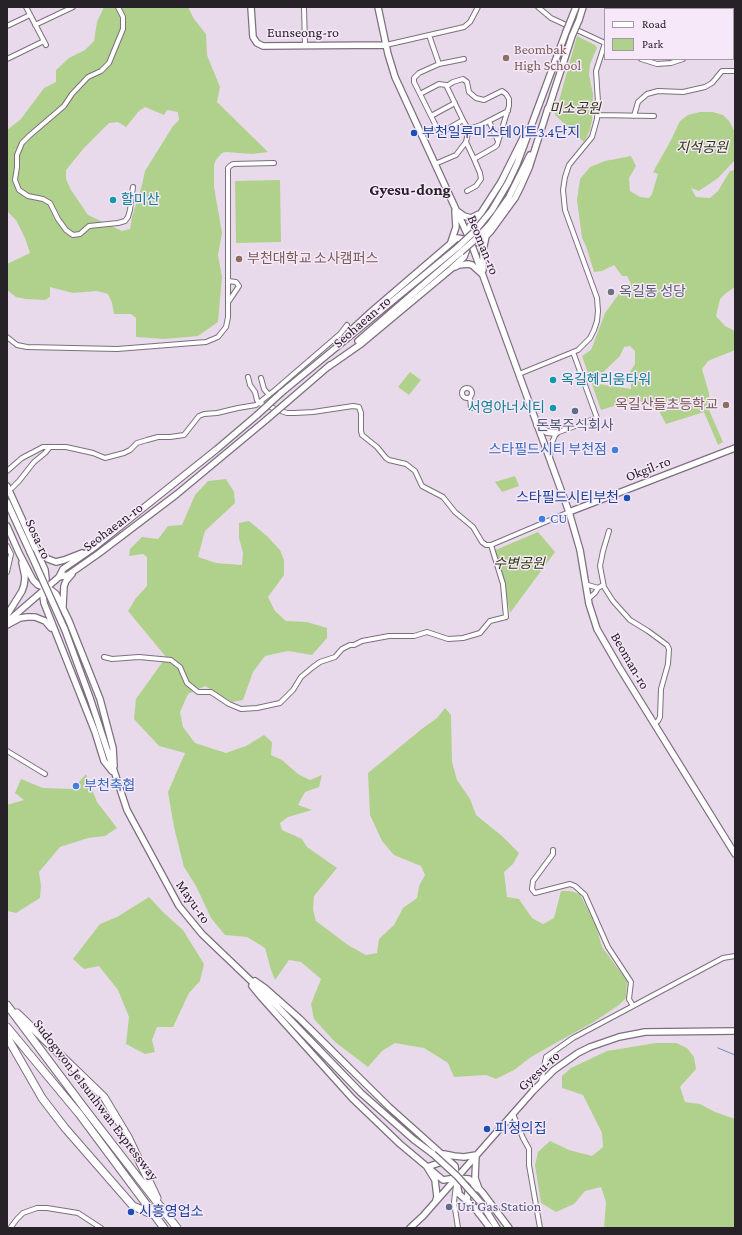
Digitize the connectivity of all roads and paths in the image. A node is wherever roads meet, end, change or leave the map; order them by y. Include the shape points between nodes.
1 (26, 7) edge
2 (73, 7) edge
3 (118, 7) edge
4 (251, 7) edge
5 (304, 7) edge
6 (378, 7) edge
7 (478, 7) edge
8 (538, 7) edge
9 (576, 7) edge
10 (583, 7) edge
11 (30, 15) junction
12 (36, 25) junction
13 (7, 26) edge
14 (429, 35) junction
15 (604, 43) edge
16 (386, 45) junction
17 (305, 46) junction
18 (604, 46) edge
19 (7, 59) edge
20 (464, 59) dead end
21 (644, 60) edge
22 (680, 60) edge
23 (439, 64) junction
24 (735, 71) edge
25 (447, 86) junction
26 (420, 94) junction
27 (455, 103) junction
28 (539, 104) junction
29 (548, 108) junction
30 (508, 111) junction
31 (598, 115) junction
32 (431, 116) junction
33 (634, 116) junction
34 (654, 116) dead end
35 (463, 120) junction
36 (489, 121) junction
37 (469, 128) junction
38 (498, 141) junction
39 (466, 142) junction
40 (474, 159) junction
41 (274, 163) dead end
42 (435, 164) junction
43 (133, 187) dead end
44 (467, 191) dead end
45 (455, 209) junction
46 (482, 213) junction
47 (486, 236) junction
48 (470, 240) junction
49 (450, 244) junction
50 (451, 269) junction
51 (484, 277) junction
52 (228, 281) junction
53 (228, 301) junction
54 (347, 325) dead end
55 (7, 337) edge
56 (573, 352) junction
57 (322, 360) junction
58 (328, 367) junction
59 (519, 374) junction
60 (248, 377) dead end
61 (261, 378) dead end
62 (269, 395) junction
63 (470, 397) dead end
64 (259, 403) junction
65 (471, 408) dead end
66 (537, 425) junction
67 (556, 433) junction
68 (50, 447) junction
69 (735, 448) edge
70 (550, 459) junction
71 (7, 471) edge
72 (9, 487) edge
73 (7, 502) edge
74 (569, 512) junction
75 (7, 526) edge
76 (609, 531) dead end
77 (491, 545) junction
78 (7, 546) edge
79 (35, 547) junction
80 (92, 549) junction
81 (19, 553) junction
82 (76, 569) junction
83 (7, 572) edge
84 (59, 577) junction
85 (585, 584) junction
86 (603, 585) junction
87 (45, 588) junction
88 (598, 588) junction
89 (588, 599) junction
90 (64, 611) junction
91 (7, 616) edge
92 (7, 622) edge
93 (7, 625) edge
94 (62, 651) junction
95 (104, 657) dead end
96 (654, 724) junction
97 (7, 751) edge
98 (45, 774) dead end
99 (115, 775) junction
100 (553, 850) dead end
101 (735, 854) edge
102 (735, 956) edge
103 (241, 972) junction
104 (7, 1005) edge
105 (633, 1006) junction
106 (7, 1027) edge
107 (735, 1032) edge
108 (7, 1037) edge
109 (541, 1083) junction
110 (513, 1114) junction
111 (440, 1152) junction
112 (476, 1155) junction
113 (427, 1167) junction
114 (456, 1178) junction
115 (479, 1189) junction
116 (467, 1201) junction
117 (434, 1204) junction
118 (164, 1211) junction
119 (154, 1215) junction
120 (10, 1227) edge
121 (101, 1228) edge
122 (164, 1228) edge
123 (177, 1228) edge
124 (410, 1228) edge
125 (458, 1228) edge
126 (490, 1228) edge
127 (497, 1228) edge
128 (509, 1228) edge
129 (540, 1228) edge

1 - 11 street
2 - 12 street
3 - 43 street via 123,17 123,29 109,63 101,71 88,77 64,106 22,143 17,155 15,180 18,190 50,203 58,219 73,235 80,234 89,226 125,221 130,210
4 - 17 main road, Eunseong-ro via 253,35 257,43 266,46
5 - 17 street
6 - 16 main road, Beoman-ro
7 - 14 street via 470,22 464,27
8 - 15 street via 551,18
9 - 28 main road, Seohaean-ro, bridge
10 - 29 main road, Seohaean-ro, bridge
11 - 12 street
11 - 13 street
12 - 19 street via 45,43
14 - 16 street
14 - 23 street
16 - 17 main road, Eunseong-ro
16 - 42 main road, Beoman-ro via 400,91
18 - 31 street via 596,71
20 - 23 street
21 - 22 street via 657,64
23 - 26 street via 415,76 414,82
24 - 33 street via 722,71 705,87 683,92 648,94 638,102
25 - 26 street via 439,84
25 - 27 street
25 - 30 street via 463,79 467,82 472,95 484,100 504,92 509,99
26 - 32 street
27 - 32 street
27 - 35 street
28 - 46 main road via 501,182
28 - 57 main road, Seohaean-ro, bridge via 508,183 492,210 474,232
29 - 47 main road via 521,186 507,210
29 - 58 main road, Seohaean-ro, bridge via 514,188 478,238
30 - 36 street
30 - 38 street
31 - 33 street
31 - 56 street via 592,136 570,165 563,186 565,210 598,307 597,321 592,334
32 - 35 street via 441,132
33 - 34 street
35 - 37 street
36 - 37 street
36 - 38 street
37 - 39 street
38 - 40 street via 495,147
39 - 40 street
39 - 42 street via 456,155
40 - 44 street via 481,179 476,186
41 - 52 street via 233,164 228,168
42 - 45 main road, Beoman-ro
45 - 46 main road via 471,218
45 - 48 main road, Beoman-ro
45 - 49 main road via 456,227
46 - 48 main road via 470,226
47 - 48 main road via 479,243
47 - 51 main road via 483,251
48 - 49 main road via 457,238
48 - 50 main road via 464,257
48 - 51 main road, Beoman-ro
49 - 57 main road
50 - 51 main road via 468,264
50 - 58 main road via 361,344
51 - 59 main road, Beoman-ro
52 - 53 street
52 - 53 street via 236,282 239,286
53 - 55 street via 226,327 218,337 209,342 123,349 31,347 17,345
54 - 62 street via 340,334
56 - 59 street
56 - 67 street via 597,418
57 - 80 main road, Seohaean-ro, bridge via 218,449
58 - 82 main road, Seohaean-ro, bridge via 177,494
59 - 66 main road, Beoman-ro
60 - 64 street
61 - 62 street
62 - 64 street
63 - 65 street
64 - 68 street via 252,407 204,414 199,416 184,435 147,440 137,443 130,450 105,458 66,447
64 - 77 street via 287,413 359,407 362,435 386,458 406,464 415,471 422,486 443,497 455,512 473,527 484,544
66 - 67 main road via 547,432
66 - 70 main road, Beoman-ro
67 - 70 street, Beoman-ro via 551,445
68 - 71 street via 43,447 22,458
68 - 72 street via 34,462 20,481
69 - 74 main road, Okgil-ro
70 - 74 main road, Beoman-ro
72 - 79 main road
73 - 87 main road, Sosa-ro, bridge
74 - 77 street
74 - 85 main road, Beoman-ro via 580,550
75 - 81 main road
76 - 86 street via 601,561
77 - 95 street via 503,584 506,617 490,621 480,633 463,638 448,639 427,632 414,636 389,636 350,645 335,657 313,667 301,677 280,703 241,709 211,692 198,692 187,682 180,667 171,660 139,657 112,660
78 - 83 street via 11,554
79 - 80 main road via 42,555 56,562
79 - 87 main road via 45,570
80 - 84 main road, Seohaean-ro via 63,569
81 - 87 main road via 33,580
81 - 91 main road via 24,570 24,585
82 - 84 main road, Seohaean-ro via 68,575
82 - 90 main road via 64,586
84 - 87 main road, Seohaean-ro
85 - 88 street
85 - 89 main road, Beoman-ro
86 - 88 street
86 - 96 street via 630,620 670,649 660,689 660,717
87 - 90 main road via 56,594
87 - 92 main road, Seohaean-ro
87 - 94 main road via 44,603
87 - 99 main road, Mayu-ro, bridge via 65,630
88 - 89 street
89 - 96 main road, Beoman-ro via 597,629
90 - 99 main road via 100,699 113,748
93 - 94 main road via 20,618 41,618 50,626
94 - 99 main road via 104,761
96 - 101 main road, Beoman-ro
97 - 98 street
99 - 103 main road, Mayu-ro via 127,810 179,906 202,934
100 - 105 street via 553,854 533,881 534,893 570,884 585,895 608,947 631,982 629,999
102 - 105 street via 723,958
103 - 111 main road via 265,988 300,1019 389,1108
103 - 113 main road via 260,997 352,1098
103 - 127 main road, Mayu-ro, bridge via 361,1093 457,1176 482,1204
104 - 118 highway, Sudogwon Je1sunhwan Expressway
104 - 118 highway, Sudogwon Je1sunhwan Expressway via 104,1097 128,1137
105 - 109 street via 574,1038 546,1057
106 - 119 highway, Sudogwon Je1sunhwan Expressway via 80,1115
107 - 109 main road, Gyesu-ro via 645,1032 619,1037 578,1053
108 - 119 highway, Sudogwon Je1sunhwan Expressway via 42,1098 65,1128 133,1206
109 - 110 main road, Gyesu-ro
110 - 112 main road, Gyesu-ro
110 - 129 street via 529,1149 529,1165
111 - 112 main road via 454,1156
111 - 113 main road via 439,1163
111 - 114 main road via 455,1166
112 - 114 main road, Gyesu-ro
112 - 115 main road via 475,1178
113 - 114 main road via 443,1180
113 - 117 main road via 435,1180 437,1197
114 - 115 main road via 469,1179
114 - 116 main road via 459,1194
114 - 117 main road, Gyesu-ro
114 - 125 street via 454,1202
115 - 116 main road via 472,1188 468,1192
115 - 128 main road
116 - 126 main road
117 - 124 main road, Gyesu-ro
118 - 123 highway, Sudogwon Je1sunhwan Expressway
119 - 122 highway, Sudogwon Je1sunhwan Expressway
120 - 121 street via 23,1213 42,1208 78,1213

